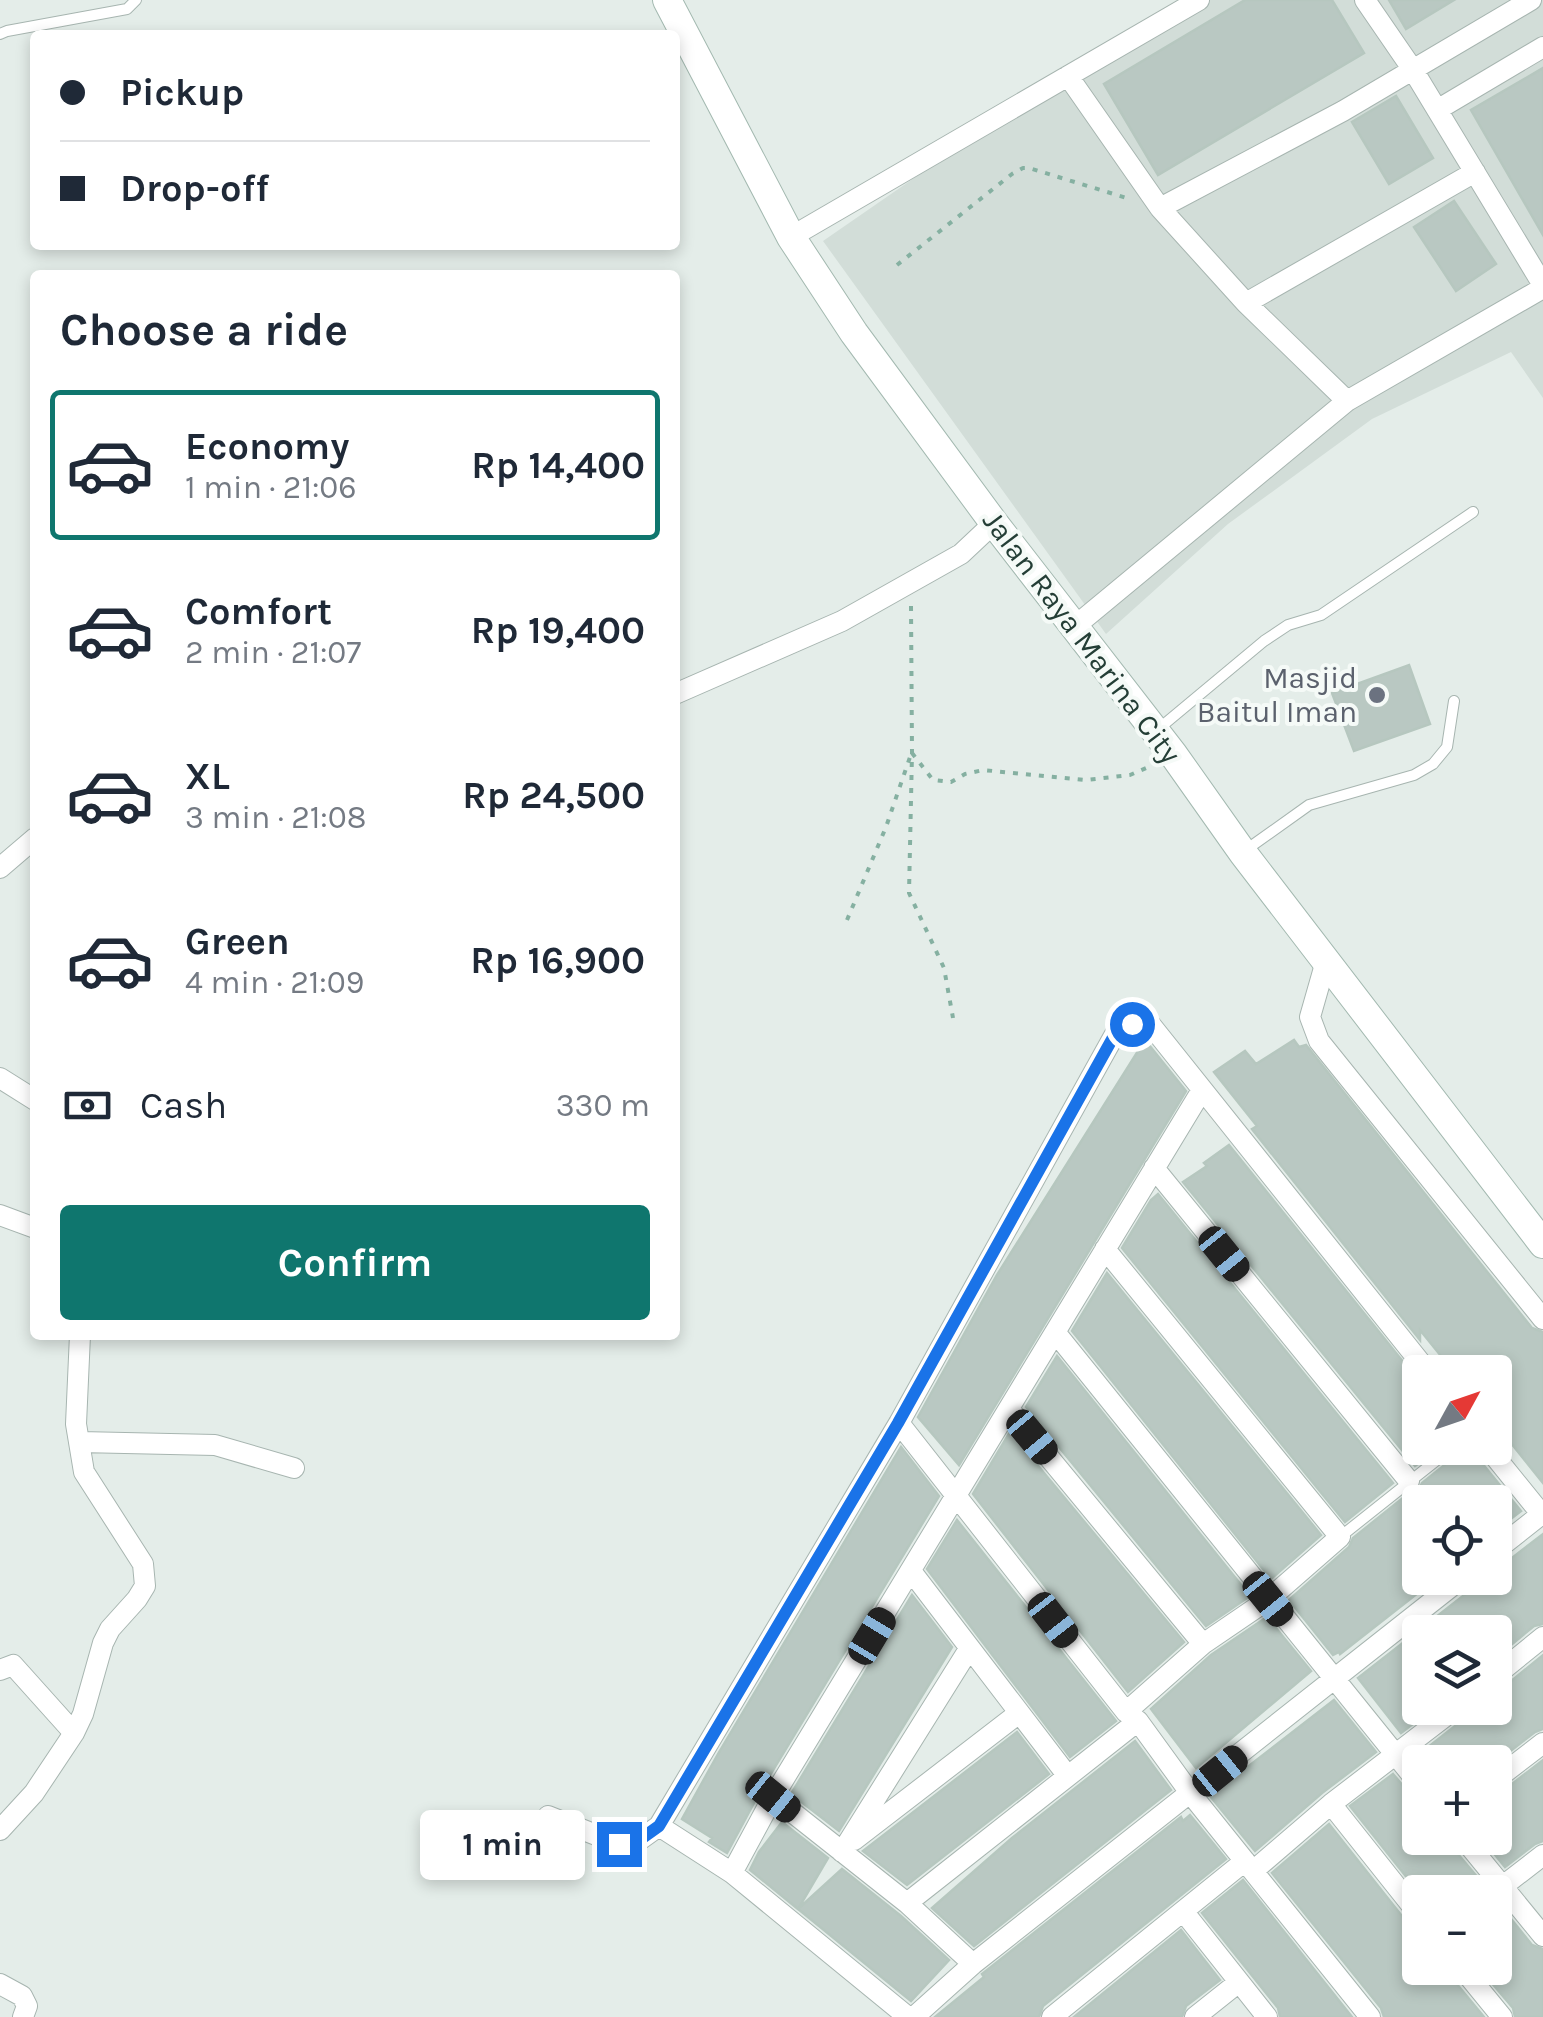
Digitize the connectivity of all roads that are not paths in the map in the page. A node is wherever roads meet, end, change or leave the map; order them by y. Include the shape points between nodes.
1 (136, 0) edge
2 (666, 0) edge
3 (1199, 0) edge
4 (1365, 0) edge
5 (1531, 0) edge
6 (0, 34) edge
7 (1543, 47) edge
8 (1413, 70) junction
9 (1068, 76) junction
10 (1437, 110) junction
11 (1474, 172) junction
12 (1160, 208) junction
13 (791, 238) junction
14 (1543, 286) edge
15 (1246, 302) junction
16 (1347, 401) junction
17 (1473, 512) dead end
18 (994, 523) junction
19 (1074, 627) junction
20 (680, 692) edge
21 (1454, 701) dead end
22 (1155, 731) junction
23 (30, 842) edge
24 (1242, 853) junction
25 (0, 868) edge
26 (1326, 961) junction
27 (0, 1078) edge
28 (1202, 1090) junction
29 (30, 1097) edge
30 (1154, 1168) junction
31 (0, 1216) edge
32 (30, 1226) edge
33 (1543, 1244) edge
34 (1105, 1249) junction
35 (1543, 1319) edge
36 (1055, 1332) junction
37 (80, 1340) edge
38 (1414, 1355) edge
39 (1008, 1409) junction
40 (898, 1423) junction
41 (80, 1442) junction
42 (1429, 1465) edge
43 (1502, 1465) edge
44 (294, 1468) dead end
45 (1409, 1480) junction
46 (956, 1496) junction
47 (1542, 1515) edge
48 (1340, 1537) junction
49 (1512, 1538) edge
50 (911, 1571) junction
51 (1441, 1595) edge
52 (1268, 1599) junction
53 (1543, 1637) edge
54 (1203, 1644) junction
55 (969, 1649) junction
56 (1512, 1662) edge
57 (0, 1670) edge
58 (1334, 1680) junction
59 (1018, 1713) junction
60 (1132, 1716) junction
61 (1435, 1725) edge
62 (74, 1733) junction
63 (1543, 1743) edge
64 (1396, 1756) junction
65 (1402, 1763) edge
66 (1512, 1767) edge
67 (1067, 1775) junction
68 (1191, 1794) junction
69 (773, 1797) junction
70 (1331, 1804) junction
71 (548, 1816) dead end
72 (659, 1826) junction
73 (0, 1830) edge
74 (841, 1851) junction
75 (1477, 1855) edge
76 (1543, 1855) edge
77 (1249, 1866) junction
78 (732, 1872) junction
79 (1494, 1875) edge
80 (1512, 1879) edge
81 (1402, 1893) edge
82 (1512, 1897) edge
83 (906, 1903) junction
84 (1183, 1911) junction
85 (1543, 1936) edge
86 (973, 1964) junction
87 (1239, 1982) junction
88 (0, 1984) edge
89 (1476, 1985) edge
90 (24, 2017) edge
91 (911, 2017) edge
92 (1052, 2017) edge
93 (1195, 2017) edge
94 (1267, 2017) edge
95 (1370, 2017) edge
96 (1502, 2017) edge

1 - 6 lane via 127,9
2 - 13 main road, Jalan Raya Marina City
3 - 9 street
4 - 8 street
5 - 8 street
7 - 10 street
8 - 10 street
8 - 12 street
9 - 12 street
9 - 13 street
10 - 11 street
11 - 14 street
11 - 15 street
12 - 15 street
13 - 18 main road, Jalan Raya Marina City
14 - 16 street
15 - 16 street
16 - 19 street
17 - 22 lane via 1321,615 1264,641
18 - 19 main road, Jalan Raya Marina City
18 - 20 street via 961,554 910,584
19 - 22 main road, Jalan Raya Marina City
21 - 24 lane via 1447,747 1433,764 1309,805
22 - 24 main road, Jalan Raya Marina City
23 - 25 street
24 - 26 main road, Jalan Raya Marina City
26 - 33 main road, Jalan Raya Marina City
26 - 35 street via 1310,1018 1319,1041
27 - 29 street
28 - 30 street
28 - 38 street
28 - 40 street via 1150,1024 1115,1034
30 - 34 street
30 - 45 street
31 - 32 street
34 - 36 street
34 - 48 street
36 - 39 street
36 - 52 street
37 - 41 street
39 - 46 street
39 - 54 street
40 - 46 street
40 - 72 street
41 - 44 street via 215,1445
41 - 62 street via 84,1472 146,1575 137,1599 103,1643
42 - 45 lane
43 - 47 street
45 - 48 lane
46 - 50 street
46 - 60 street
47 - 49 street
48 - 52 street
50 - 55 street
50 - 69 street
51 - 58 street
52 - 54 street
52 - 58 street
53 - 56 street
54 - 60 street
55 - 59 street
55 - 74 street
57 - 62 street via 12,1665
58 - 64 street
58 - 68 street
59 - 67 street
59 - 74 street
60 - 67 street
60 - 68 street
61 - 64 street
62 - 73 street
63 - 66 street
64 - 65 street
64 - 70 street
67 - 83 street
68 - 77 street
68 - 86 street
69 - 74 street
69 - 78 street
70 - 77 street
70 - 81 street
71 - 72 street via 631,1846
72 - 78 street
74 - 83 street
75 - 79 street
76 - 80 street
77 - 84 street
77 - 95 street
78 - 91 street
82 - 85 street
83 - 86 street
84 - 87 street
84 - 92 street
86 - 91 street
87 - 93 street
87 - 94 street
88 - 90 street via 22,1996
89 - 96 street

